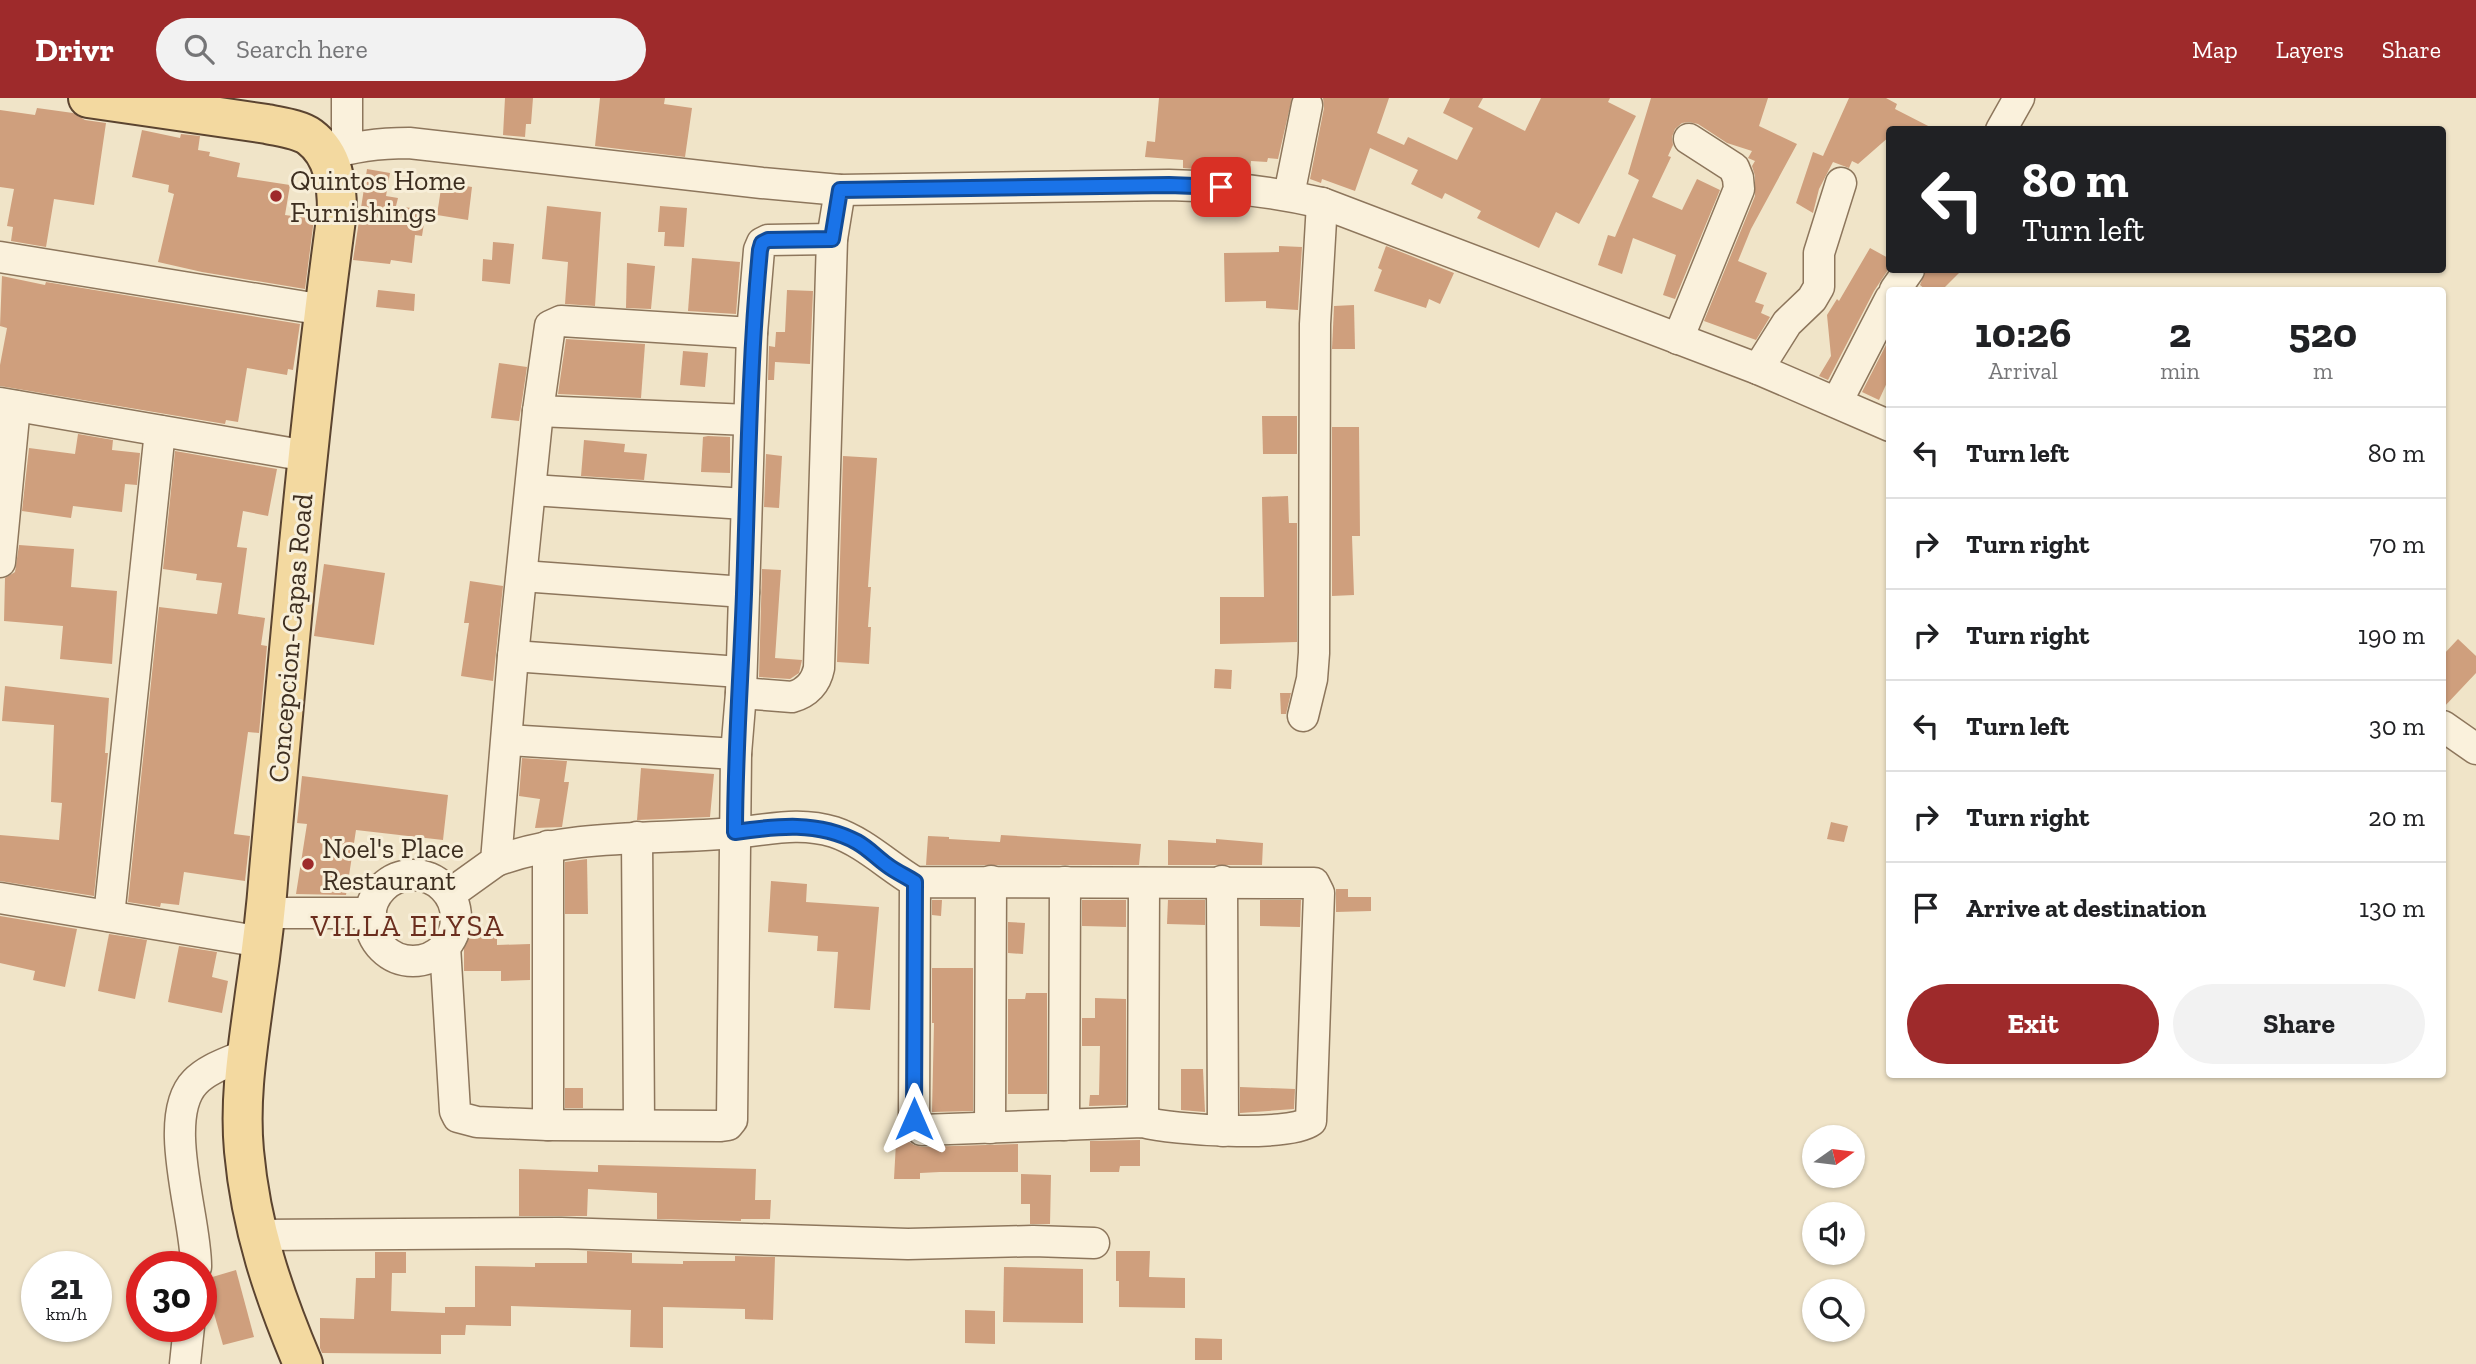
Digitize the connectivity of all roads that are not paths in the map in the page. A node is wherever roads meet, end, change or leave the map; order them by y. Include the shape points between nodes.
1 (88, 98) edge
2 (347, 98) edge
3 (2019, 98) edge
4 (1307, 106) dead end
5 (219, 108) edge
6 (2003, 126) edge
7 (1689, 139) dead end
8 (337, 152) junction
9 (1841, 183) dead end
10 (840, 190) junction
11 (1289, 195) junction
12 (1322, 203) junction
13 (832, 239) junction
14 (0, 257) edge
15 (1886, 307) edge
16 (324, 310) junction
17 (752, 333) junction
18 (1678, 339) junction
19 (1758, 369) junction
20 (1837, 402) junction
21 (8, 404) edge
22 (538, 411) junction
23 (749, 420) junction
24 (1886, 424) edge
25 (160, 431) junction
26 (307, 456) junction
27 (531, 490) junction
28 (745, 504) junction
29 (0, 562) edge
30 (522, 576) junction
31 (744, 592) junction
32 (513, 656) junction
33 (741, 682) junction
34 (1304, 716) dead end
35 (2446, 728) edge
36 (507, 740) junction
37 (2476, 749) edge
38 (736, 754) junction
39 (735, 832) junction
40 (637, 837) junction
41 (548, 846) junction
42 (496, 860) junction
43 (990, 881) junction
44 (1222, 881) junction
45 (915, 882) junction
46 (1065, 882) junction
47 (1144, 883) junction
48 (450, 894) junction
49 (0, 898) edge
50 (371, 913) junction
51 (109, 916) junction
52 (264, 928) junction
53 (445, 946) junction
54 (247, 1054) junction
55 (1143, 1122) junction
56 (639, 1124) junction
57 (548, 1125) junction
58 (1065, 1125) junction
59 (990, 1128) junction
60 (1223, 1131) junction
61 (258, 1235) junction
62 (1094, 1243) dead end
63 (193, 1251) edge
64 (188, 1342) edge
65 (186, 1364) edge
66 (303, 1364) edge

1 - 5 main road
2 - 8 street
3 - 6 street
4 - 11 street
5 - 8 main road via 309,136
7 - 18 street via 1734,168 1739,189
8 - 10 street via 376,143 409,143
8 - 16 main road, Concepcion-Capas Road via 337,212
9 - 19 street via 1819,253 1819,286 1787,323
10 - 11 street via 1169,185
10 - 13 street
11 - 12 street
12 - 18 street
12 - 34 street via 1315,324 1314,653
13 - 17 street via 762,243
13 - 33 street via 819,668 813,684 792,697
14 - 16 street
15 - 20 street
16 - 26 main road, Concepcion-Capas Road
17 - 22 street via 561,321 548,332
17 - 23 street
18 - 19 street
19 - 20 street
20 - 24 street
21 - 25 street
21 - 29 street
22 - 23 street
22 - 27 street
23 - 28 street
25 - 26 street
25 - 51 street
26 - 52 main road, Concepcion-Capas Road
27 - 28 street
27 - 30 street
28 - 31 street
30 - 31 street
30 - 32 street
31 - 33 street
32 - 33 street
32 - 36 street
33 - 38 street
35 - 37 street
36 - 38 street
36 - 42 street
38 - 39 street
39 - 40 street
39 - 45 street via 774,826 834,832 859,843
39 - 56 street via 734,1116 721,1126
40 - 41 street
40 - 56 street
41 - 42 street
41 - 57 street
42 - 48 street
43 - 45 street
43 - 46 street
43 - 59 street
44 - 47 street
44 - 60 street
44 - 60 street via 1314,883 1319,893 1311,1121 1301,1126
45 - 59 street via 914,1119 925,1131
46 - 47 street
46 - 58 street
47 - 55 street
48 - 50 street via 421,875 404,876 388,883 376,896
48 - 53 street via 456,913 454,933
49 - 51 street
50 - 52 street
50 - 53 street via 372,930 394,957 411,961 429,958
51 - 52 street
52 - 54 main road, Concepcion-Capas Road
53 - 57 street via 456,1115 477,1122
54 - 61 main road, Concepcion-Capas Road via 244,1149
54 - 63 street via 194,1083 182,1104 182,1163
55 - 58 street
55 - 60 street
56 - 57 street
58 - 59 street
61 - 62 street via 561,1233 908,1244
61 - 66 main road, Concepcion-Capas Road via 277,1303
64 - 65 street

